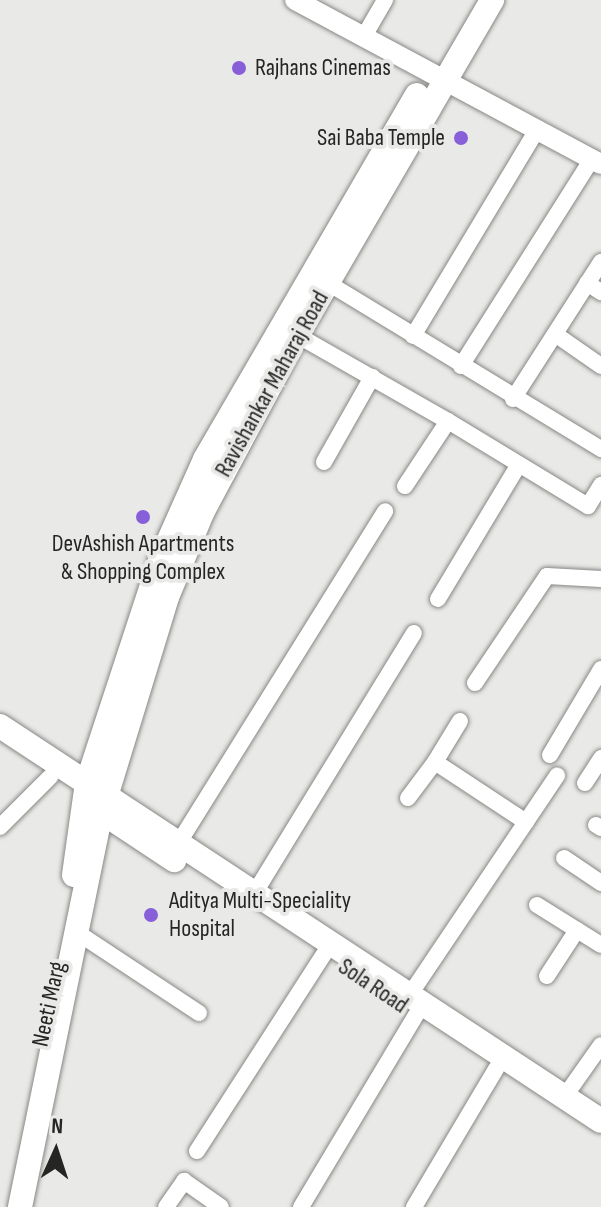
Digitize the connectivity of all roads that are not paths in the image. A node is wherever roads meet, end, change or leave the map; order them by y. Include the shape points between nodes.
1 (295, 0) edge
2 (385, 0) edge
3 (473, 0) edge
4 (492, 0) edge
5 (363, 38) junction
6 (436, 78) junction
7 (537, 130) junction
8 (596, 162) edge
9 (601, 262) edge
10 (328, 283) junction
11 (594, 288) edge
12 (555, 334) junction
13 (297, 335) junction
14 (413, 336) junction
15 (461, 366) junction
16 (601, 366) edge
17 (372, 377) junction
18 (513, 399) junction
19 (448, 421) junction
20 (601, 449) edge
21 (324, 462) dead end
22 (518, 466) junction
23 (601, 485) edge
24 (405, 486) dead end
25 (385, 511) dead end
26 (601, 579) edge
27 (438, 599) dead end
28 (414, 633) dead end
29 (601, 669) edge
30 (475, 683) dead end
31 (460, 721) dead end
32 (0, 726) edge
33 (0, 745) edge
34 (550, 755) dead end
35 (601, 758) edge
36 (435, 762) junction
37 (557, 776) dead end
38 (50, 777) junction
39 (585, 783) dead end
40 (95, 797) junction
41 (408, 798) dead end
42 (526, 822) junction
43 (0, 827) edge
44 (178, 844) junction
45 (564, 858) dead end
46 (601, 883) edge
47 (254, 894) junction
48 (537, 905) dead end
49 (577, 930) junction
50 (78, 933) junction
51 (601, 945) edge
52 (324, 954) junction
53 (547, 976) dead end
54 (413, 1004) junction
55 (199, 1013) dead end
56 (601, 1045) edge
57 (496, 1069) junction
58 (565, 1096) junction
59 (601, 1121) edge
60 (601, 1139) edge
61 (197, 1151) dead end
62 (6, 1207) edge
63 (20, 1207) edge
64 (166, 1207) edge
65 (221, 1207) edge
66 (301, 1207) edge
67 (414, 1207) edge

1 - 5 street
2 - 5 street
3 - 6 main road, Ravishankar Maharaj Road
4 - 6 main road, Ravishankar Maharaj Road
5 - 6 street
6 - 7 street
6 - 10 main road, Ravishankar Maharaj Road
6 - 40 main road, Ravishankar Maharaj Road via 205,459 161,558
7 - 8 street
7 - 14 street
8 - 15 street
9 - 11 street
10 - 13 main road, Ravishankar Maharaj Road
10 - 14 street
11 - 12 street
12 - 16 street
12 - 18 street
13 - 17 street
13 - 40 main road, Ravishankar Maharaj Road via 203,511
14 - 15 street
15 - 18 street
17 - 19 street
17 - 21 street
18 - 20 street
19 - 22 street
19 - 24 street
22 - 23 street via 588,506
22 - 27 street
25 - 44 street
26 - 30 street via 547,576
28 - 47 street
29 - 34 street
31 - 36 street
32 - 40 main road, Sola Road
33 - 38 main road, Sola Road
35 - 39 street
36 - 41 street
36 - 42 street
37 - 42 street
38 - 40 main road, Sola Road
38 - 43 street
40 - 44 main road, Sola Road
40 - 50 main road
40 - 52 main road, Sola Road
40 - 62 main road, Neeti Marg
42 - 54 street
44 - 47 main road, Sola Road
45 - 46 street
47 - 54 main road, Sola Road
48 - 49 street
49 - 51 street
49 - 53 street
50 - 55 street
50 - 63 main road
52 - 54 main road, Sola Road
52 - 61 street
54 - 57 main road, Sola Road
54 - 58 main road, Sola Road
54 - 66 street
56 - 58 street
57 - 60 main road, Sola Road
57 - 67 street
58 - 59 main road, Sola Road
64 - 65 street via 184,1181

